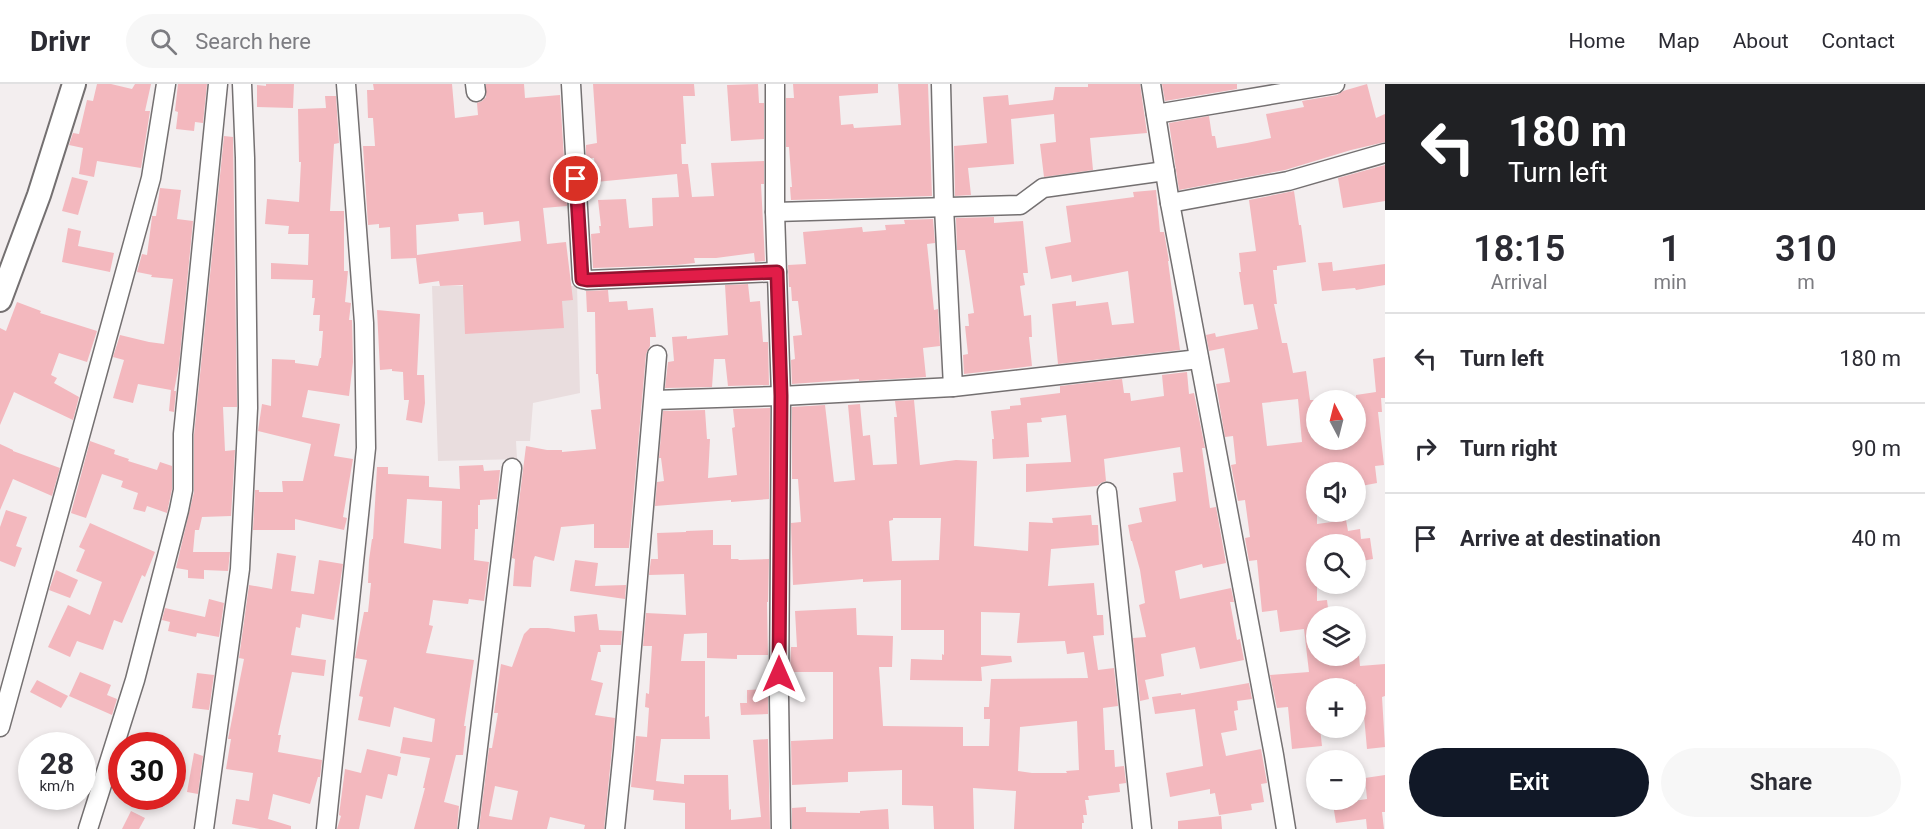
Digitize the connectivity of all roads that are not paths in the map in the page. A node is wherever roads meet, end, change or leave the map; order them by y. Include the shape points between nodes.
1 (74, 84) edge
2 (166, 84) edge
3 (218, 84) edge
4 (242, 84) edge
5 (346, 84) edge
6 (571, 84) edge
7 (775, 84) edge
8 (941, 84) edge
9 (1151, 84) edge
10 (1335, 84) edge
11 (1156, 114) junction
12 (1385, 153) edge
13 (1165, 171) junction
14 (1170, 203) junction
15 (944, 207) junction
16 (775, 212) junction
17 (777, 272) junction
18 (0, 300) edge
19 (657, 355) dead end
20 (1199, 359) junction
21 (953, 387) junction
22 (781, 396) junction
23 (654, 400) junction
24 (512, 468) dead end
25 (1107, 492) dead end
26 (0, 727) edge
27 (88, 829) edge
28 (204, 829) edge
29 (326, 829) edge
30 (468, 829) edge
31 (615, 829) edge
32 (781, 829) edge
33 (1142, 829) edge
34 (1286, 829) edge

1 - 18 street
2 - 26 street via 151,178
3 - 27 street via 183,434 183,490 135,680
4 - 28 street via 248,419 240,569
5 - 29 street via 364,323 366,448
6 - 17 street via 582,279
7 - 16 street
8 - 15 street
9 - 11 street
10 - 11 street
11 - 13 street
12 - 14 street via 1288,181
13 - 14 street
13 - 15 street via 1043,188 1020,205
14 - 20 street
15 - 16 street
15 - 21 street
16 - 17 street
17 - 22 street
19 - 23 street
20 - 21 street
20 - 34 street
21 - 22 street
22 - 23 street
22 - 32 street
23 - 31 street
24 - 30 street
25 - 33 street

